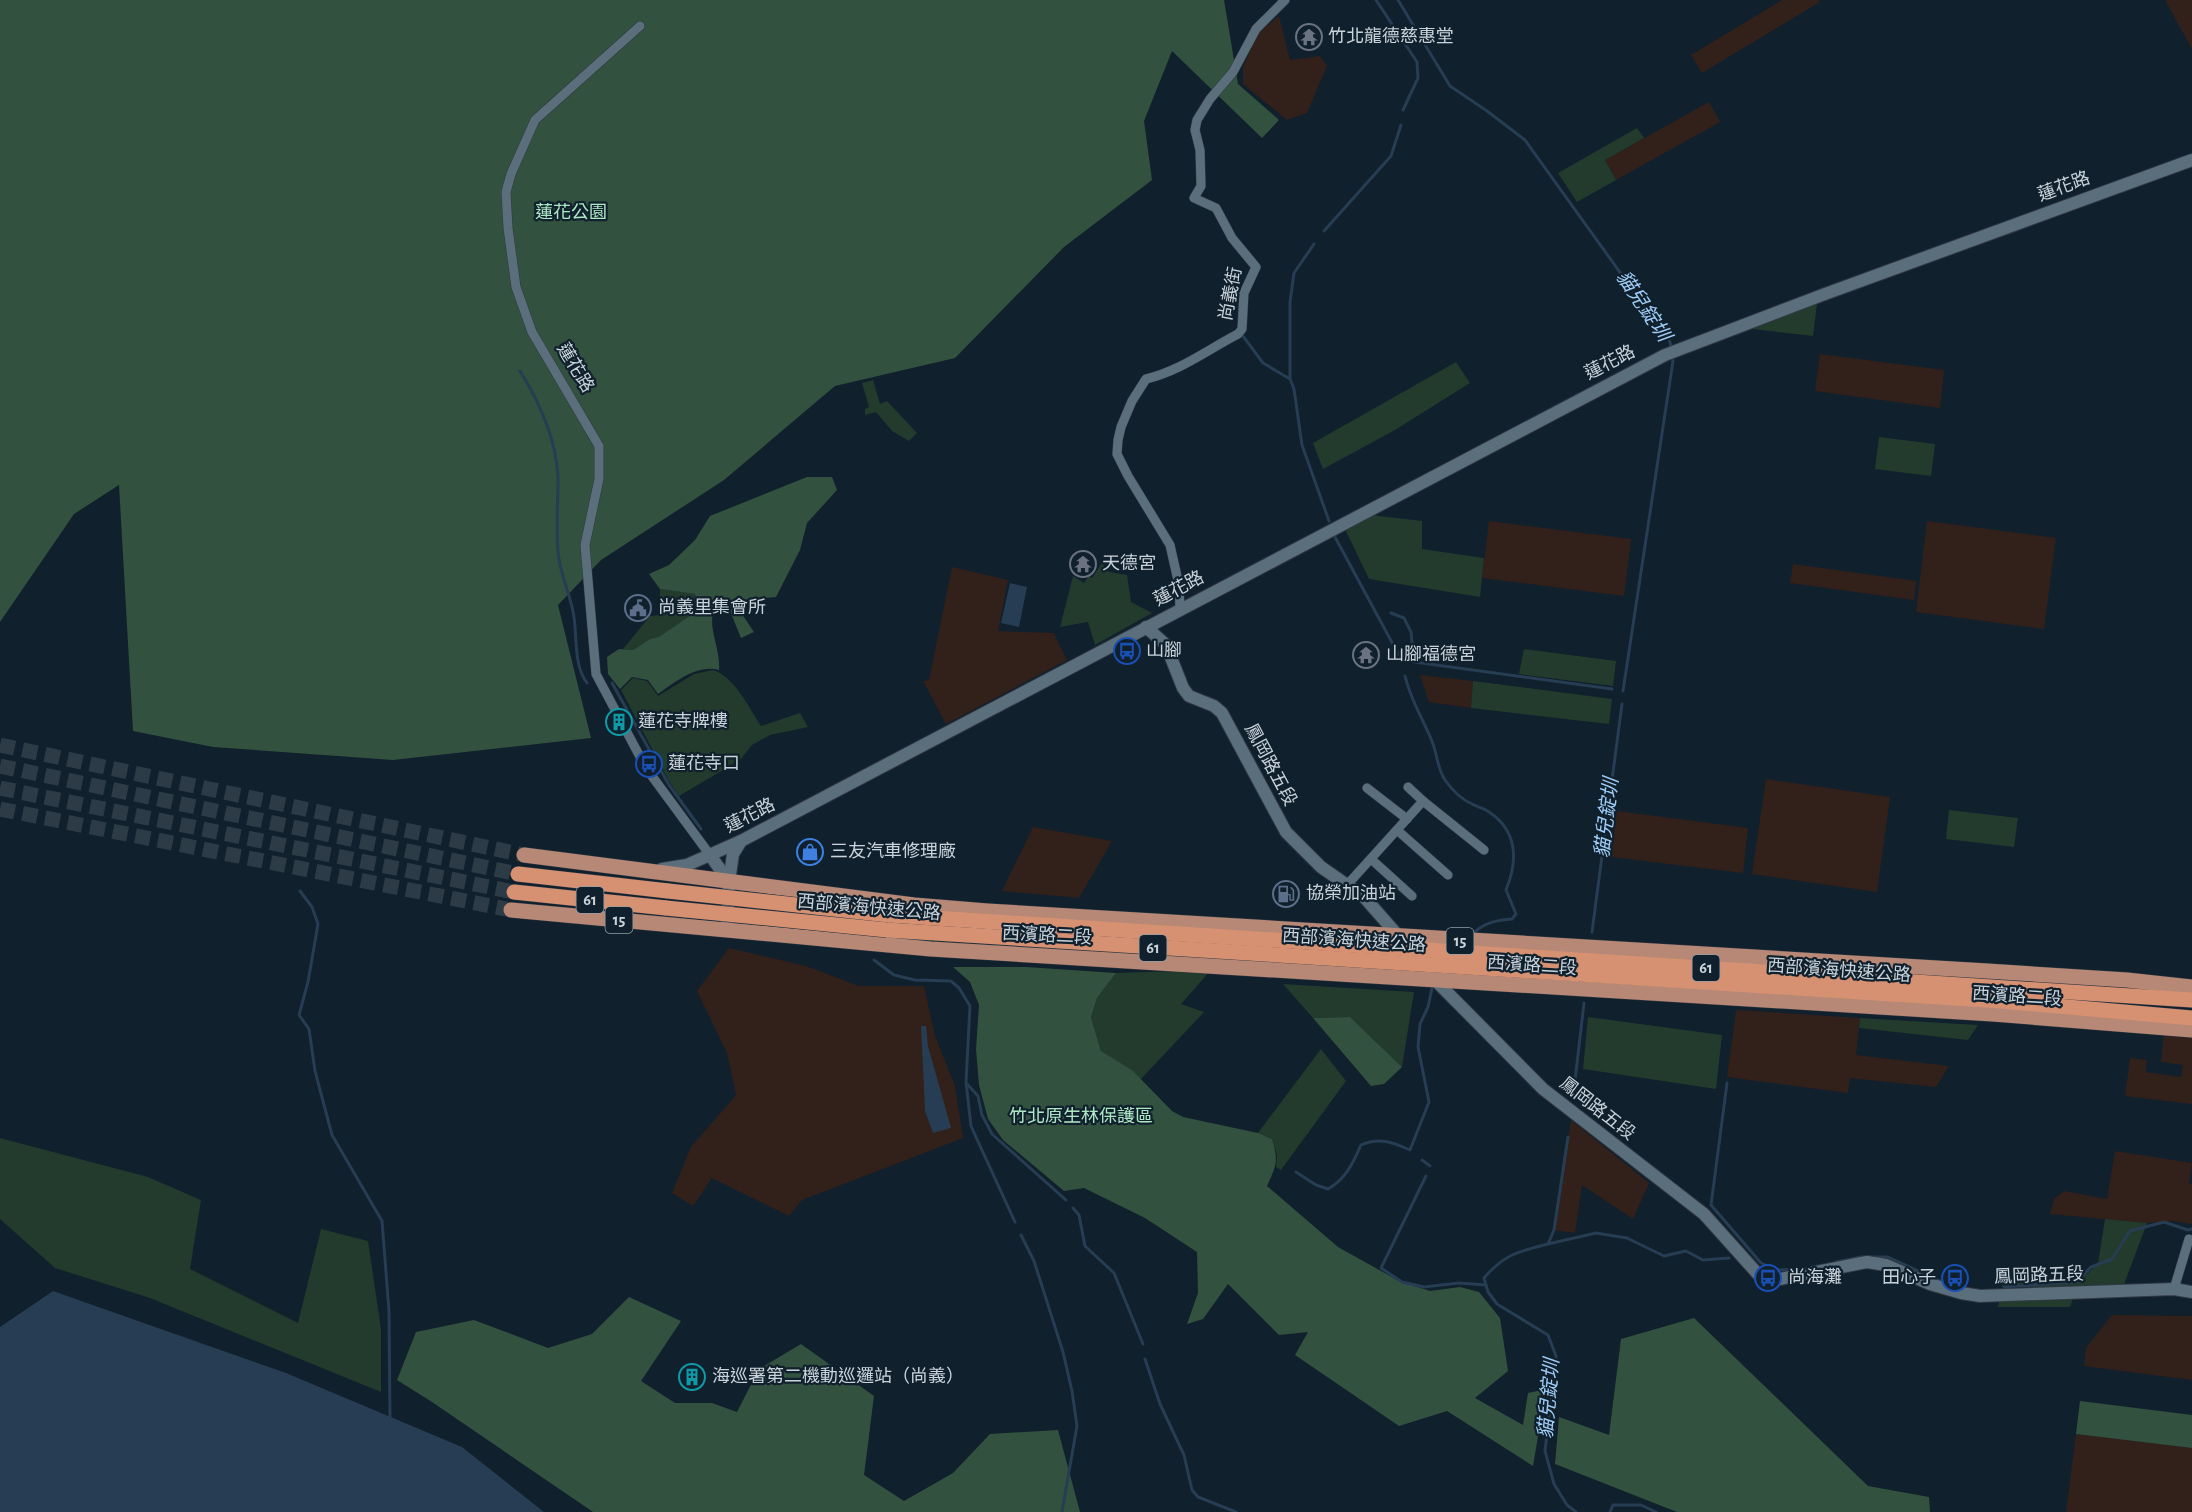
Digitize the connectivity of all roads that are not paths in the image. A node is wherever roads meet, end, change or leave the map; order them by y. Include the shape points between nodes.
1 (1285, 0) edge
2 (639, 26) dead end
3 (2192, 159) edge
4 (1180, 609) junction
5 (1146, 627) junction
6 (1408, 787) dead end
7 (1367, 788) dead end
8 (1423, 801) junction
9 (1407, 819) junction
10 (1397, 830) junction
11 (741, 841) junction
12 (1484, 850) dead end
13 (524, 855) tunnel mouth
14 (710, 855) junction
15 (1371, 859) junction
16 (646, 872) junction
17 (518, 873) tunnel mouth
18 (1448, 875) dead end
19 (729, 882) junction
20 (1347, 885) junction
21 (514, 892) tunnel mouth
22 (1412, 896) dead end
23 (511, 910) tunnel mouth
24 (888, 923) junction
25 (726, 930) junction
26 (1398, 936) junction
27 (1409, 949) junction
28 (1420, 964) junction
29 (1434, 979) junction
30 (2192, 987) edge
31 (2192, 1000) edge
32 (2192, 1018) edge
33 (2192, 1030) edge
34 (2189, 1239) dead end
35 (2174, 1289) junction
36 (2192, 1292) edge

1 - 4 street, 尚義街 via 1256,29 1233,72 1197,120 1195,130 1202,166 1201,186 1194,198 1216,208 1232,238 1256,267 1244,293 1242,329 1182,366 1146,379 1132,401 1118,440 1118,454 1128,476 1170,545
2 - 14 street, 蓮花路 via 536,120 506,192 508,228 516,287 532,332 599,446 599,480 585,545 596,674 646,768
3 - 4 street, 蓮花路 via 1665,355
4 - 5 street, 蓮花路
5 - 11 street, 蓮花路
5 - 20 street, 鳳岡路五段 via 1166,645 1189,696 1222,713 1286,832 1321,867
6 - 8 street
7 - 9 street
8 - 9 street
8 - 12 street
9 - 10 street
10 - 15 street
10 - 18 street
11 - 14 street, 蓮花路
11 - 19 street via 733,854
13 - 16 main road, 西濱路二段 / 15
14 - 16 street via 687,865
14 - 19 street, 蓮花路
15 - 20 street
15 - 22 street
16 - 19 main road, 西濱路二段 / 15
17 - 24 highway, 西部濱海快速公路 / 61, bridge
19 - 25 street
19 - 26 main road, 西濱路二段 / 15 via 987,911
20 - 26 street, 鳳岡路五段 via 1364,897
21 - 24 highway, 西部濱海快速公路 / 61, bridge via 666,908
23 - 25 main road, 西濱路二段 / 15
24 - 27 highway, 西部濱海快速公路 / 61 via 1042,927
24 - 28 highway, 西部濱海快速公路 / 61
25 - 29 main road, 西濱路二段 / 15 via 931,949
26 - 27 street, 鳳岡路五段
26 - 30 main road, 西濱路二段 / 15
27 - 28 street, 鳳岡路五段
27 - 31 highway, 西部濱海快速公路 / 61
28 - 29 street, 鳳岡路五段
28 - 32 highway, 西部濱海快速公路 / 61 via 1993,1001
29 - 33 main road, 西濱路二段 / 15
29 - 35 street, 鳳岡路五段 via 1543,1089 1704,1214 1765,1282 1867,1262 1980,1296
34 - 35 street
35 - 36 street, 鳳岡路五段

